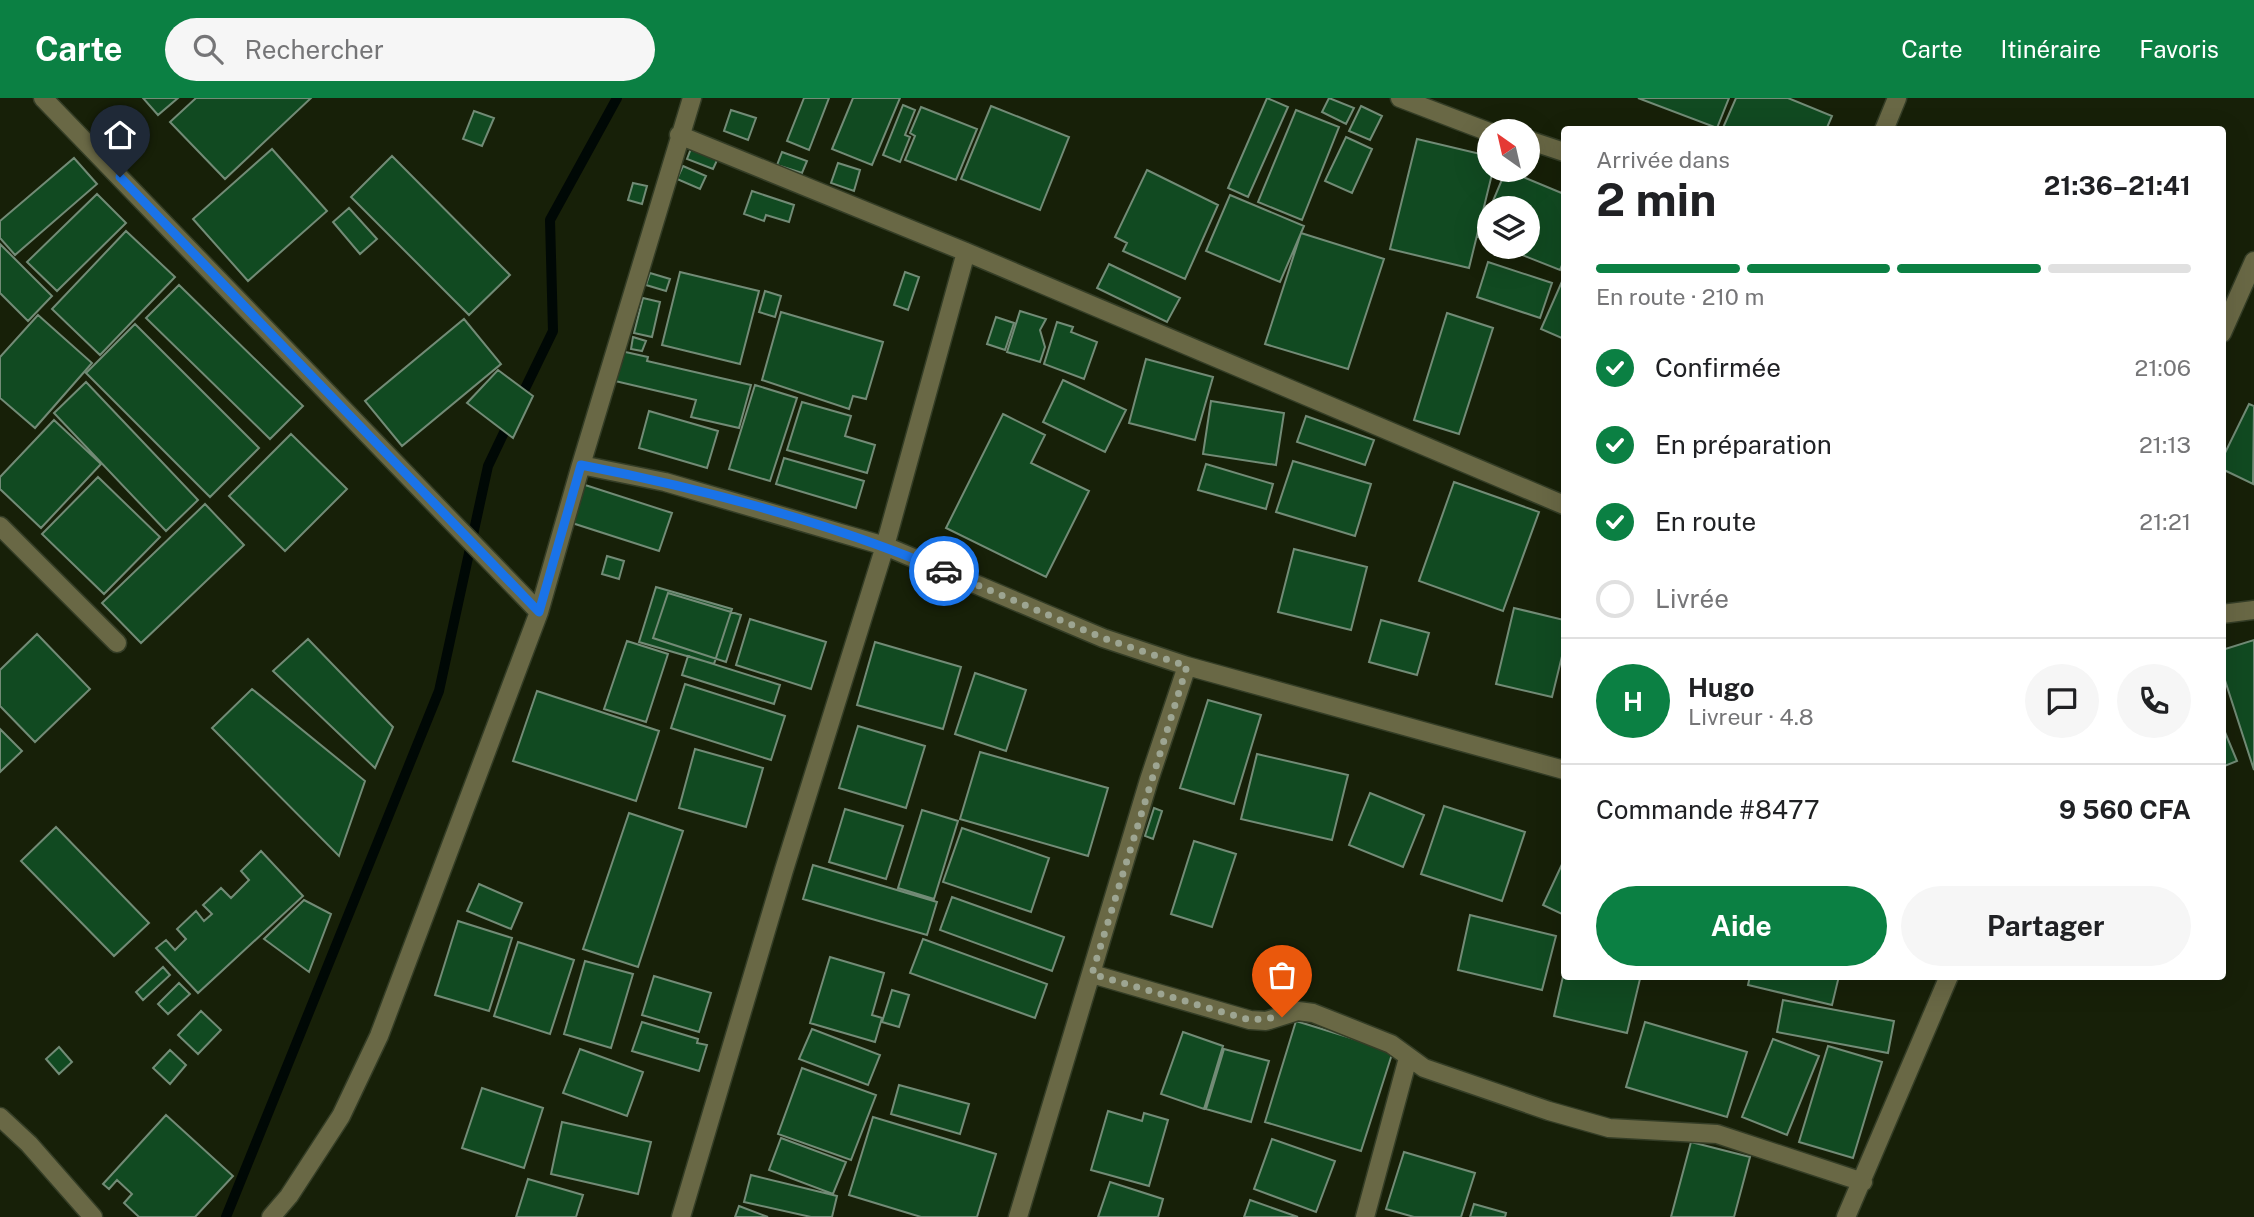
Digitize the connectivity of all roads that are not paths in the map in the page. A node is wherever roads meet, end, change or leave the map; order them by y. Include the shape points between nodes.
1 (43, 98) edge
2 (692, 98) edge
3 (1400, 98) edge
4 (1897, 98) edge
5 (1886, 126) edge
6 (1477, 127) edge
7 (680, 135) junction
8 (1540, 145) edge
9 (1561, 151) edge
10 (966, 251) junction
11 (2254, 261) edge
12 (2226, 324) edge
13 (581, 465) junction
14 (1561, 504) edge
15 (0, 526) edge
16 (885, 546) junction
17 (2254, 610) edge
18 (539, 612) junction
19 (2226, 614) edge
20 (117, 643) dead end
21 (1187, 666) junction
22 (1561, 769) edge
23 (1092, 974) junction
24 (1947, 980) edge
25 (1408, 1058) junction
26 (0, 1117) edge
27 (1863, 1182) junction
28 (93, 1217) edge
29 (271, 1217) edge
30 (681, 1217) edge
31 (1018, 1217) edge
32 (1365, 1217) edge
33 (1846, 1217) edge

1 - 18 street
2 - 7 street
3 - 6 street
4 - 5 street
7 - 10 street
7 - 13 street
8 - 9 street
10 - 14 street
10 - 16 street
11 - 12 street
13 - 16 street via 665,482
13 - 18 street
15 - 20 street
16 - 21 street via 1103,638
16 - 30 street
17 - 19 street
18 - 29 street via 379,1036 341,1116
21 - 22 street
21 - 23 street
23 - 25 street via 1250,1020 1266,1021 1298,1011 1313,1013 1391,1044
23 - 31 street
24 - 27 street
25 - 27 street via 1456,1080 1609,1128 1717,1135
25 - 32 street
26 - 28 street
27 - 33 street

